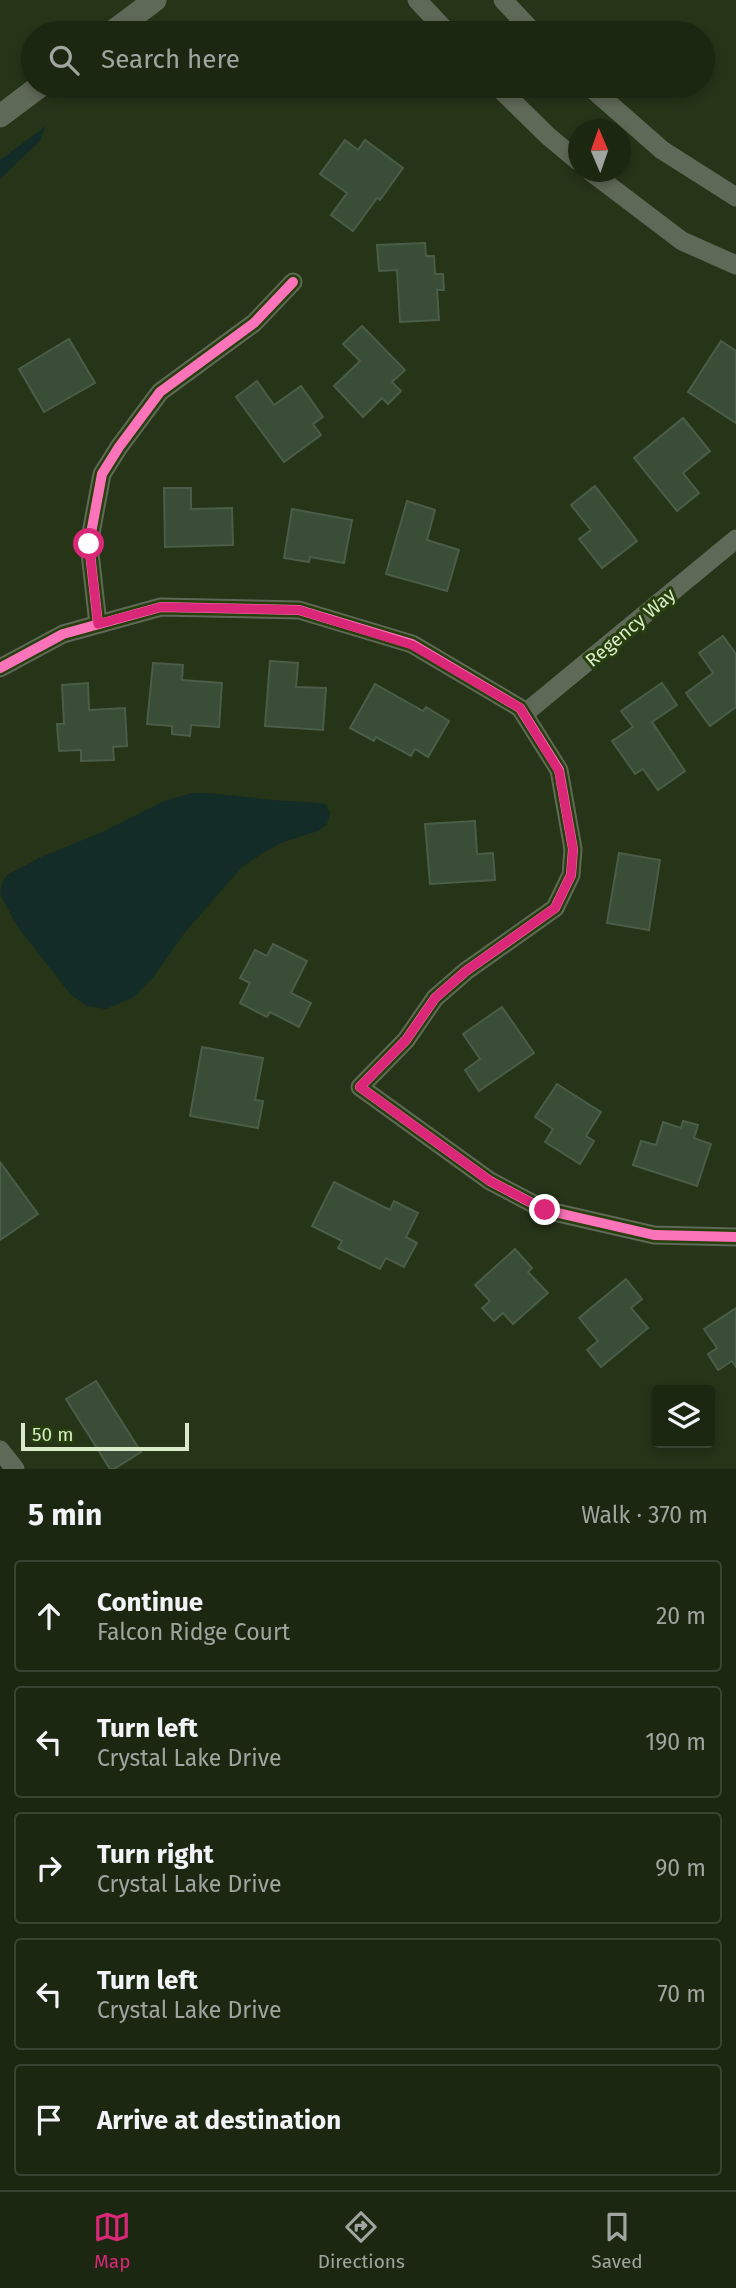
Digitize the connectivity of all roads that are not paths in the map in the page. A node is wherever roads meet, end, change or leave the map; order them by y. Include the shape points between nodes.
1 (155, 0) edge
2 (417, 0) edge
3 (503, 0) edge
4 (126, 21) edge
5 (437, 21) edge
6 (523, 21) edge
7 (24, 98) edge
8 (509, 98) edge
9 (603, 98) edge
10 (0, 116) edge
11 (568, 152) edge
12 (604, 182) edge
13 (736, 197) edge
14 (736, 265) edge
15 (293, 282) dead end
16 (736, 539) edge
17 (98, 624) junction
18 (0, 668) edge
19 (524, 714) junction
20 (736, 1237) edge
21 (0, 1450) edge
22 (15, 1469) edge

1 - 4 street
2 - 5 street
3 - 6 street
7 - 10 street
8 - 11 street
9 - 13 street via 662,150
12 - 14 street via 682,241
15 - 17 street via 254,323 160,392 102,474 89,544
16 - 19 street, Regency Way
17 - 18 street via 63,634
17 - 19 street via 161,607 299,610 412,645
19 - 20 street via 559,771 573,849 571,875 555,908 435,998 406,1040 360,1087 490,1181 545,1210 654,1235
21 - 22 street

